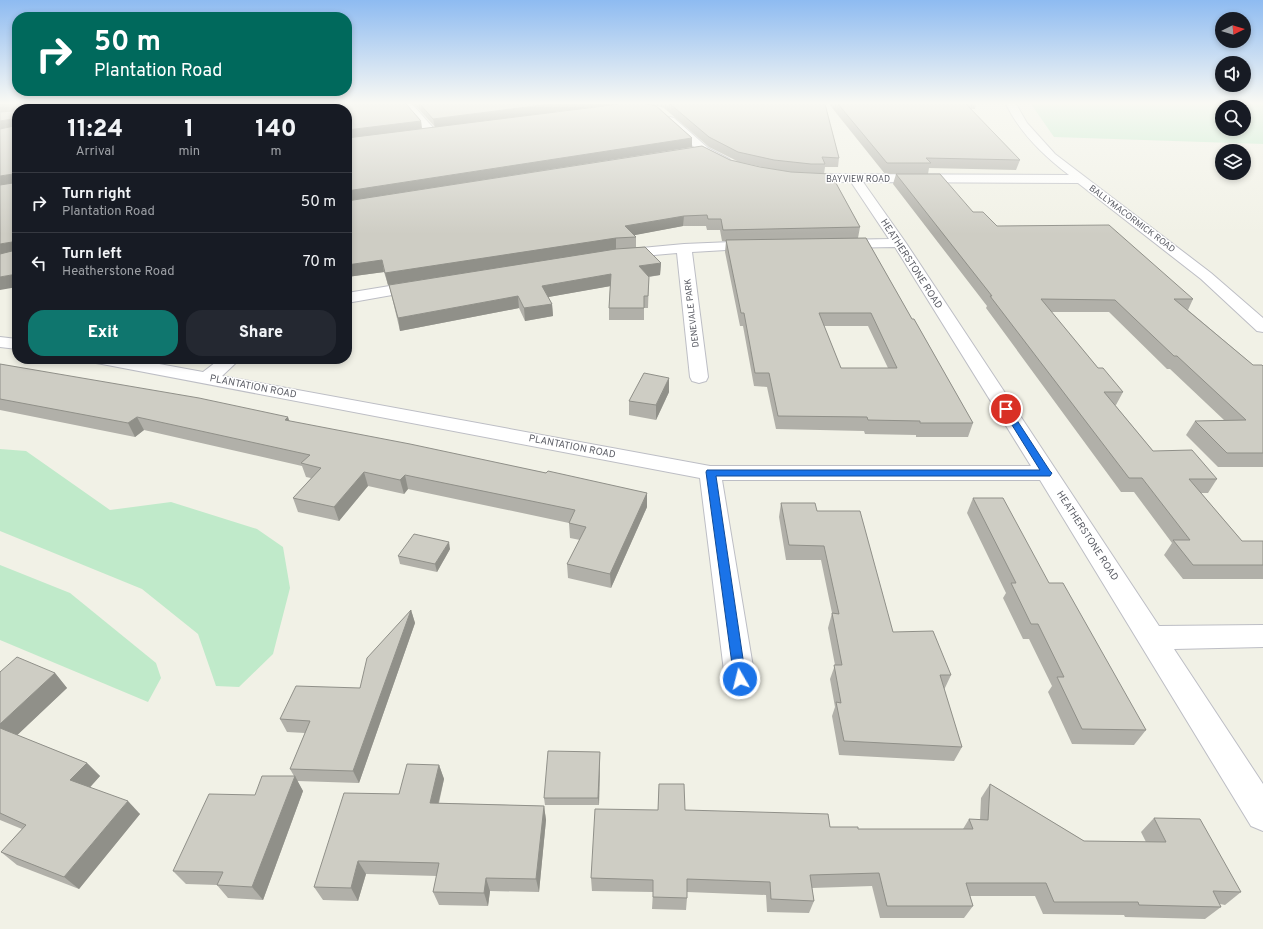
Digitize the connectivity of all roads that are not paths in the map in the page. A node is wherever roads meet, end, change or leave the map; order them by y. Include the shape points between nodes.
1 (701, 147) edge
2 (1044, 147) edge
3 (704, 150) junction
4 (689, 153) edge
5 (733, 165) edge
6 (795, 178) edge
7 (1080, 179) junction
8 (856, 180) junction
9 (898, 243) junction
10 (771, 244) edge
11 (827, 244) edge
12 (684, 248) junction
13 (608, 256) edge
14 (430, 285) edge
15 (352, 297) edge
16 (1263, 327) edge
17 (0, 342) edge
18 (12, 343) edge
19 (129, 364) edge
20 (224, 364) edge
21 (699, 377) dead end
22 (206, 378) junction
23 (710, 472) junction
24 (1047, 473) junction
25 (1263, 636) edge
26 (1152, 638) junction
27 (740, 679) dead end
28 (1263, 814) edge

1 - 3 street
2 - 7 street, BALLYMACORMICK ROAD
3 - 4 street
3 - 5 street
6 - 8 street, BAYVIEW ROAD
7 - 8 street, BAYVIEW ROAD
7 - 16 street, BALLYMACORMICK ROAD via 1206,276
8 - 9 street, HEATHERSTONE ROAD
9 - 11 street
9 - 24 street, HEATHERSTONE ROAD
10 - 12 street
12 - 13 street
12 - 21 street, DENEVALE PARK
14 - 15 street
17 - 18 street
19 - 22 street, PLANTATION ROAD
20 - 22 street
22 - 23 street, PLANTATION ROAD
23 - 24 street, PLANTATION ROAD
23 - 27 street
24 - 26 street, HEATHERSTONE ROAD
25 - 26 street
26 - 28 street, HEATHERSTONE ROAD

